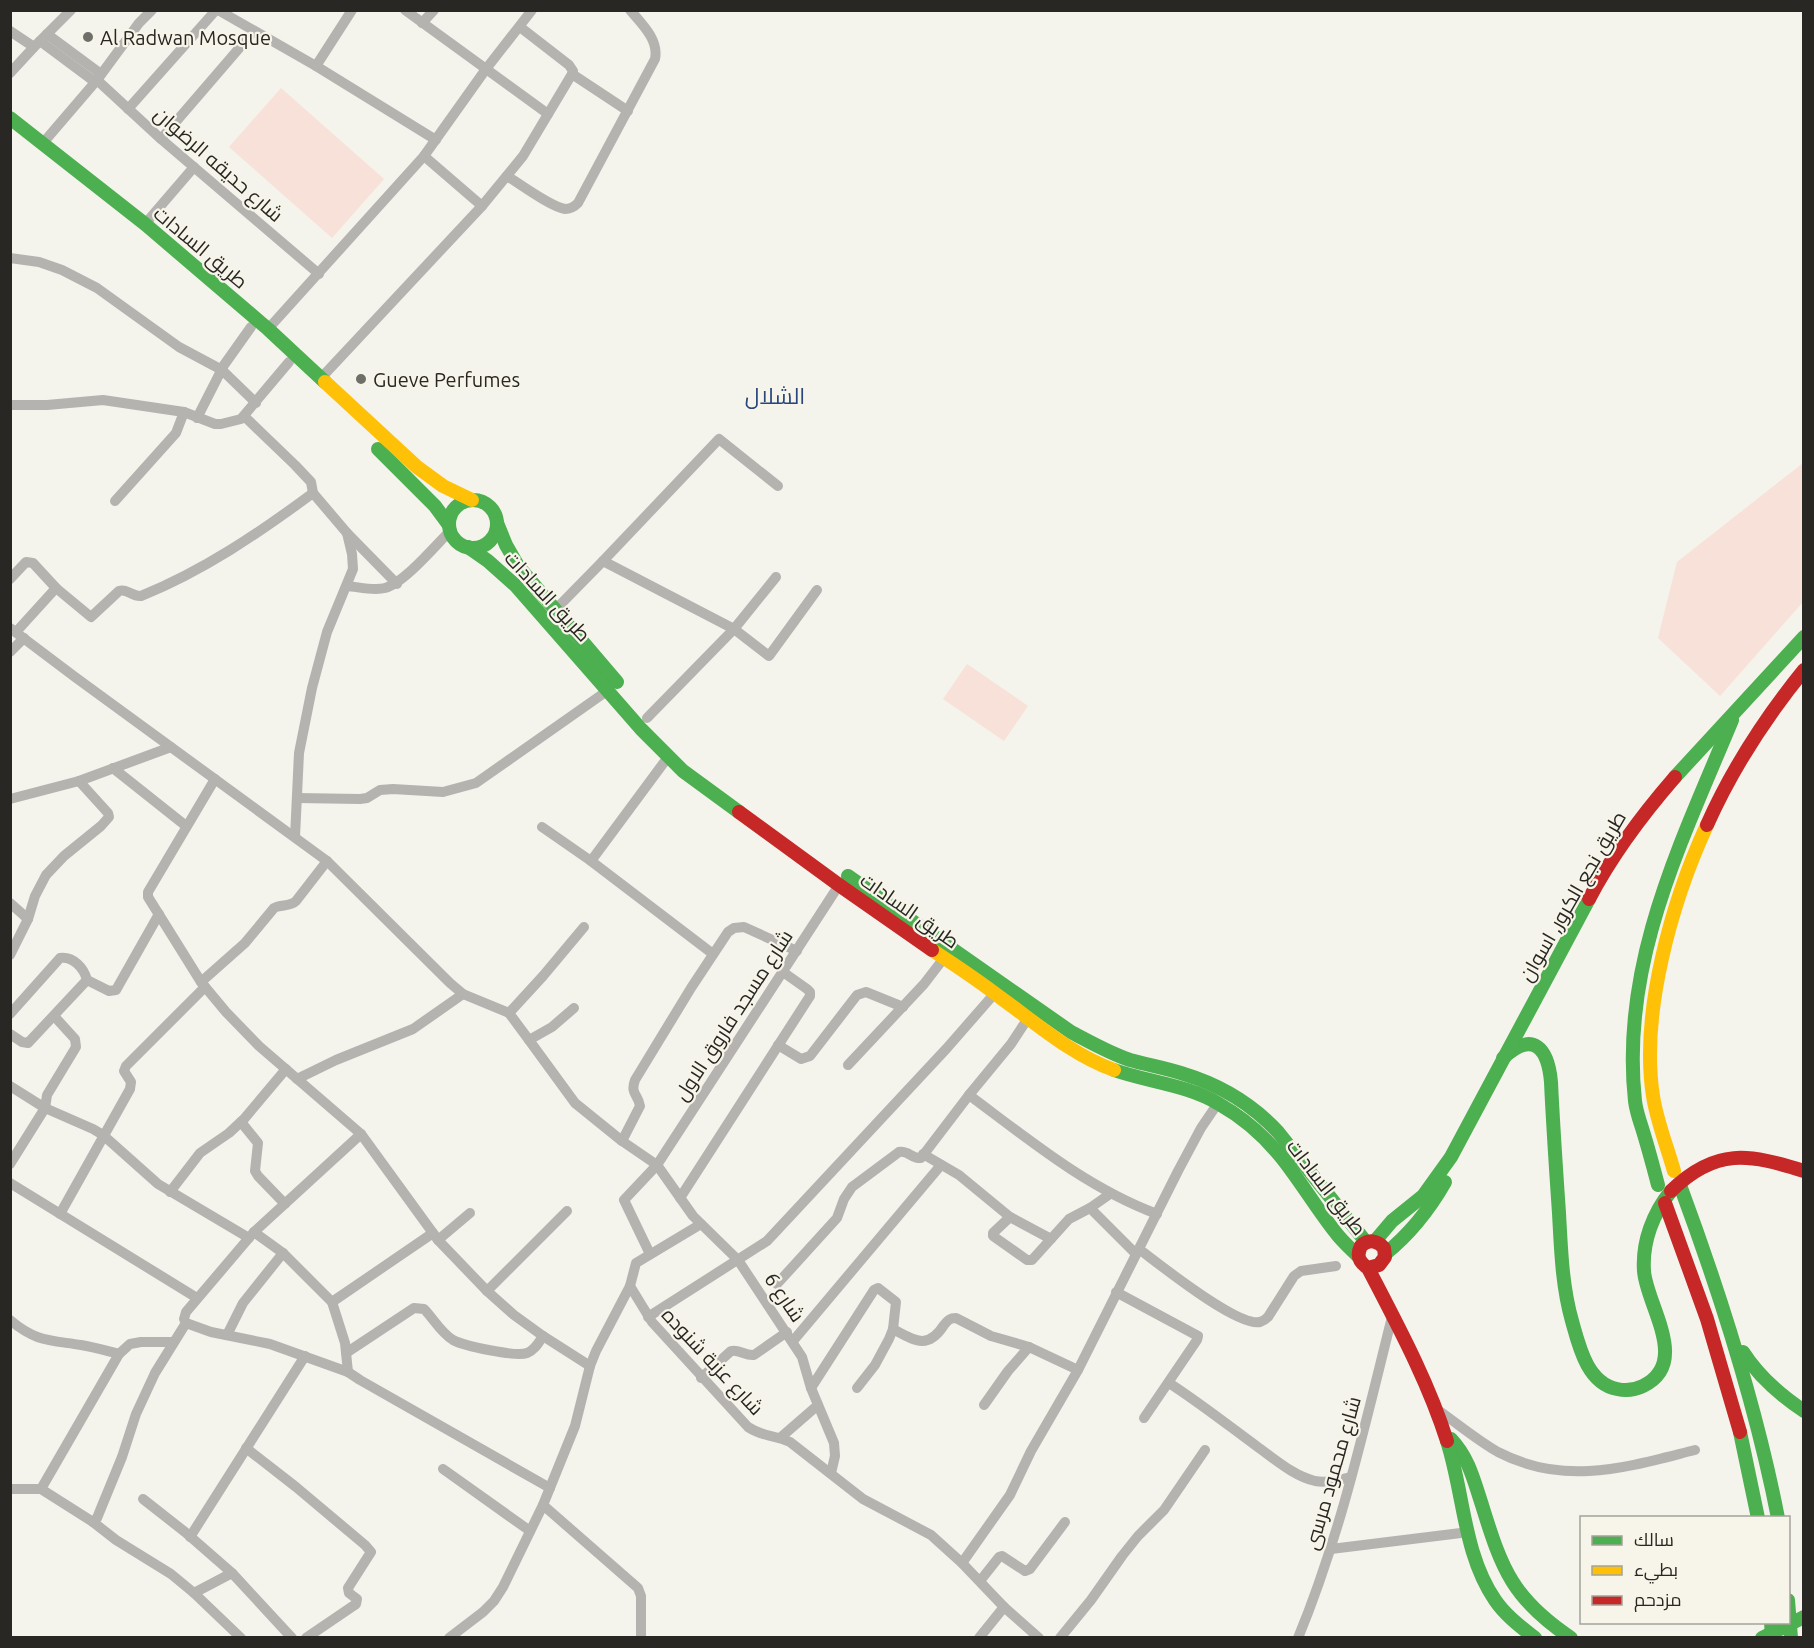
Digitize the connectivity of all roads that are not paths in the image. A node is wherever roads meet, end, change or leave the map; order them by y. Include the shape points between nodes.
1 (71, 10) edge
2 (152, 10) edge
3 (217, 10) edge
4 (352, 10) edge
5 (405, 10) edge
6 (434, 10) edge
7 (532, 10) edge
8 (630, 10) edge
9 (422, 23) junction
10 (520, 27) junction
11 (10, 31) edge
12 (254, 31) junction
13 (40, 40) junction
14 (316, 66) junction
15 (486, 69) junction
16 (10, 73) edge
17 (572, 74) junction
18 (98, 79) junction
19 (128, 109) junction
20 (628, 111) junction
21 (548, 114) junction
22 (10, 118) edge
23 (10, 134) edge
24 (161, 139) junction
25 (435, 140) junction
26 (43, 143) junction
27 (424, 156) junction
28 (194, 167) junction
29 (507, 176) junction
30 (482, 206) junction
31 (144, 224) junction
32 (10, 258) edge
33 (319, 274) junction
34 (251, 327) junction
35 (268, 329) junction
36 (289, 362) junction
37 (222, 370) junction
38 (321, 378) junction
39 (256, 403) junction
40 (10, 405) edge
41 (184, 412) junction
42 (244, 416) junction
43 (197, 418) junction
44 (778, 486) dead end
45 (313, 493) junction
46 (472, 500) junction
47 (114, 501) dead end
48 (496, 523) junction
49 (450, 528) junction
50 (347, 533) junction
51 (468, 547) junction
52 (603, 561) junction
53 (776, 577) dead end
54 (10, 579) edge
55 (397, 584) junction
56 (347, 586) junction
57 (56, 588) junction
58 (817, 590) dead end
59 (555, 610) junction
60 (734, 629) junction
61 (17, 633) edge
62 (1803, 637) edge
63 (10, 651) edge
64 (1803, 670) edge
65 (607, 690) junction
66 (1737, 707) junction
67 (647, 718) junction
68 (171, 747) junction
69 (668, 757) junction
70 (113, 768) junction
71 (215, 779) junction
72 (79, 781) junction
73 (297, 798) junction
74 (10, 799) edge
75 (186, 826) junction
76 (542, 827) dead end
77 (294, 837) junction
78 (327, 861) junction
79 (591, 861) junction
80 (839, 885) junction
81 (10, 903) edge
82 (159, 914) junction
83 (28, 919) junction
84 (584, 927) dead end
85 (14, 940) edge
86 (797, 951) junction
87 (713, 954) junction
88 (10, 955) edge
89 (944, 958) junction
90 (783, 972) junction
91 (87, 980) junction
92 (203, 985) junction
93 (995, 993) junction
94 (463, 994) junction
95 (903, 1007) junction
96 (574, 1008) dead end
97 (509, 1013) junction
98 (10, 1014) edge
99 (54, 1017) junction
100 (1028, 1018) junction
101 (10, 1034) edge
102 (529, 1040) junction
103 (778, 1046) junction
104 (1503, 1058) junction
105 (848, 1065) dead end
106 (286, 1069) junction
107 (297, 1079) junction
108 (10, 1086) edge
109 (969, 1095) junction
110 (1218, 1103) junction
111 (45, 1108) junction
112 (241, 1122) junction
113 (362, 1134) junction
114 (103, 1135) junction
115 (622, 1141) junction
116 (1457, 1146) junction
117 (923, 1154) junction
118 (10, 1164) edge
119 (657, 1165) junction
120 (941, 1165) junction
121 (1674, 1171) dead end
122 (1803, 1171) edge
123 (10, 1183) edge
124 (1658, 1185) dead end
125 (1681, 1188) dead end
126 (170, 1192) junction
127 (1110, 1194) junction
128 (680, 1198) junction
129 (1665, 1203) dead end
130 (285, 1204) junction
131 (1090, 1208) junction
132 (567, 1211) dead end
133 (470, 1213) dead end
134 (60, 1214) junction
135 (1157, 1214) junction
136 (1347, 1216) junction
137 (1010, 1217) junction
138 (1392, 1221) junction
139 (701, 1224) junction
140 (251, 1235) junction
141 (435, 1237) junction
142 (1051, 1239) junction
143 (1370, 1242) junction
144 (1138, 1251) junction
145 (283, 1253) junction
146 (651, 1254) junction
147 (1385, 1254) junction
148 (1358, 1256) junction
149 (738, 1260) junction
150 (1336, 1266) dead end
151 (1368, 1268) junction
152 (777, 1284) dead end
153 (630, 1286) junction
154 (487, 1291) junction
155 (1116, 1292) junction
156 (197, 1298) junction
157 (332, 1302) junction
158 (648, 1317) junction
159 (1392, 1317) junction
160 (10, 1320) edge
161 (186, 1323) junction
162 (893, 1329) junction
163 (227, 1335) junction
164 (543, 1336) junction
165 (790, 1336) junction
166 (1734, 1337) junction
167 (173, 1342) junction
168 (1029, 1347) junction
169 (346, 1353) junction
170 (119, 1354) junction
171 (304, 1356) junction
172 (590, 1366) junction
173 (1078, 1370) junction
174 (348, 1372) junction
175 (701, 1378) junction
176 (1169, 1383) junction
177 (811, 1388) junction
178 (858, 1388) dead end
179 (818, 1405) junction
180 (984, 1405) dead end
181 (1436, 1409) junction
182 (1803, 1411) edge
183 (1144, 1418) dead end
184 (1445, 1434) junction
185 (780, 1438) junction
186 (246, 1448) junction
187 (1205, 1450) dead end
188 (1695, 1450) dead end
189 (443, 1469) dead end
190 (831, 1473) junction
191 (1351, 1477) junction
192 (550, 1488) junction
193 (10, 1489) edge
194 (41, 1489) junction
195 (142, 1499) dead end
196 (543, 1505) junction
197 (1758, 1516) edge
198 (1778, 1516) edge
199 (93, 1522) junction
200 (1065, 1522) dead end
201 (530, 1530) junction
202 (1469, 1532) junction
203 (190, 1537) junction
204 (1331, 1549) junction
205 (963, 1563) junction
206 (232, 1573) junction
207 (980, 1581) junction
208 (194, 1593) junction
209 (1004, 1607) junction
210 (1789, 1624) edge
211 (241, 1638) edge
212 (292, 1638) edge
213 (306, 1638) edge
214 (449, 1638) edge
215 (641, 1638) edge
216 (979, 1638) edge
217 (1039, 1638) edge
218 (1060, 1638) edge
219 (1298, 1638) edge
220 (1535, 1638) edge
221 (1571, 1638) edge
222 (1762, 1638) edge

1 - 13 street
2 - 18 street
3 - 12 street
3 - 19 street
4 - 14 street
5 - 9 street
6 - 9 street
7 - 10 street
8 - 20 street via 657,51
9 - 15 street
10 - 15 street
10 - 17 street via 569,65
11 - 13 street, شارع حديقه الرضوان
12 - 14 street
12 - 24 street
13 - 16 street
13 - 18 street, شارع حديقه الرضوان
14 - 25 street
15 - 21 street
15 - 25 street
17 - 20 street
17 - 21 street
18 - 19 street, شارع حديقه الرضوان
18 - 26 street
19 - 24 street, شارع حديقه الرضوان
20 - 29 street via 573,208 552,204
21 - 29 street
22 - 26 main road, طريق السادات
23 - 34 main road, طريق السادات
24 - 28 street, شارع حديقه الرضوان
25 - 27 street
26 - 31 main road, طريق السادات
27 - 30 street
27 - 33 street
28 - 31 street
28 - 33 street, شارع حديقه الرضوان
29 - 30 street
30 - 38 street
31 - 35 main road, طريق السادات
32 - 37 street via 39,262 97,288 178,347
33 - 35 street
34 - 36 main road, طريق السادات
34 - 37 street
35 - 38 main road, طريق السادات
36 - 39 street
36 - 49 main road, طريق السادات via 429,500
37 - 39 street
37 - 43 street
38 - 46 main road, طريق السادات via 417,467
39 - 42 street
40 - 41 street via 103,400
41 - 43 street
41 - 47 street via 176,433
42 - 43 street via 221,424
42 - 45 street via 296,465 310,482
44 - 52 street via 719,439
45 - 50 street
45 - 57 street via 207,564 141,596 119,591 91,617
46 - 48 main road via 489,507
46 - 49 main road via 456,508
48 - 51 main road via 490,540
48 - 59 main road, طريق السادات via 518,566
49 - 51 main road via 457,541
49 - 55 street
50 - 55 street
50 - 56 street via 353,569
51 - 65 main road, طريق السادات via 515,585
52 - 59 street
52 - 60 street
53 - 60 street
54 - 57 street via 30,562
55 - 56 street via 377,589
56 - 73 street via 319,658 299,753
57 - 61 street
58 - 60 street via 769,656
59 - 67 main road, طريق السادات
60 - 67 street
61 - 63 street
61 - 68 street
62 - 66 main road, طريق نجع الكرور, اسوان
64 - 121 main road via 1769,715 1725,787 1681,888 1664,952 1650,1053 1653,1098
65 - 69 main road, طريق السادات
65 - 73 street via 476,783 443,792 380,790 360,799
66 - 104 main road, طريق نجع الكرور, اسوان via 1667,784 1624,839
66 - 124 main road via 1663,885 1636,1000 1631,1060 1635,1103
67 - 136 main road, طريق السادات via 703,773 1071,1032 1128,1059 1200,1079 1242,1101 1278,1132
68 - 70 street
68 - 71 street
69 - 79 street
69 - 80 main road, طريق السادات
70 - 72 street
70 - 75 street
71 - 75 street
71 - 77 street
72 - 74 street
72 - 83 street via 109,817 46,875
73 - 77 street
75 - 82 street via 148,892
76 - 79 street
77 - 78 street
78 - 92 street via 296,901 274,908
78 - 94 street
79 - 87 street
80 - 86 street, شارع مسجد فاروق الاول
80 - 89 main road, طريق السادات
81 - 83 street
82 - 91 street via 116,990 109,991
82 - 92 street
83 - 85 street
84 - 97 street
85 - 88 street
86 - 87 street via 739,927 728,932
86 - 90 street, شارع مسجد فاروق الاول
87 - 115 street via 635,1080 634,1095 640,1106
89 - 93 main road, طريق السادات
89 - 95 street
90 - 103 street via 810,992
90 - 119 street, شارع مسجد فاروق الاول
91 - 98 street via 82,969 69,958 60,958
91 - 99 street
92 - 106 street
92 - 114 street via 126,1066 130,1089
93 - 100 main road, طريق السادات
93 - 149 street via 766,1241
94 - 97 street
94 - 107 street via 413,1029
95 - 103 street via 861,993 810,1056 801,1059
95 - 105 street
96 - 102 street
97 - 102 street, شارع 6
99 - 101 street via 28,1043
99 - 111 street via 75,1040 76,1047 47,1095
100 - 109 street
100 - 110 main road, طريق السادات via 1073,1050 1108,1068
102 - 115 street, شارع 6 via 575,1103
103 - 128 street
104 - 116 main road, طريق نجع الكرور, اسوان
104 - 122 main road via 1511,1049 1525,1044 1539,1048 1548,1060 1563,1276 1570,1317 1594,1376 1618,1390 1645,1386 1663,1365 1665,1333 1644,1273 1644,1252 1656,1212 1667,1195 1700,1168 1740,1157
106 - 107 street
106 - 112 street
107 - 113 street
108 - 111 street
109 - 117 street
109 - 127 street
110 - 135 street
110 - 148 main road, طريق السادات via 1269,1143 1337,1235
111 - 114 street
111 - 118 street
112 - 126 street via 200,1153
112 - 130 street via 258,1143 255,1171
113 - 130 street
113 - 141 street
114 - 126 street
114 - 134 street
115 - 119 street, شارع 6
116 - 138 main road, طريق نجع الكرور, اسوان via 1423,1196
116 - 147 main road, طريق نجع الكرور, اسوان via 1431,1207 1406,1237
117 - 120 street
117 - 152 street via 919,1159 906,1151 899,1152 852,1187 837,1218
119 - 128 street, شارع 6
119 - 146 street, شارع مسجد فاروق الاول via 624,1202
120 - 137 street
120 - 165 street
123 - 134 street
125 - 166 main road
126 - 140 street
127 - 131 street
127 - 135 street
128 - 139 street, شارع 6
129 - 197 main road via 1711,1327
130 - 140 street
131 - 142 street via 1069,1219
131 - 144 street
132 - 154 street
133 - 141 street
134 - 156 street
135 - 144 street
136 - 138 main road via 1369,1223
136 - 143 main road, طريق السادات
137 - 142 street
137 - 142 street via 993,1236 1027,1260 1035,1258
138 - 143 main road, طريق نجع الكرور, اسوان
139 - 146 street
139 - 149 street, شارع 6
140 - 145 street
140 - 156 street
141 - 154 street
141 - 157 street
143 - 147 main road via 1382,1246
143 - 148 main road via 1360,1248
144 - 150 street via 1213,1303 1254,1322 1268,1317 1301,1271
144 - 155 street
145 - 157 street
145 - 163 street via 243,1303
146 - 153 street via 636,1263
147 - 151 main road via 1380,1265
148 - 151 main road
149 - 158 street
149 - 165 street, شارع 6
151 - 159 main road
153 - 158 street, شارع عزبة شنوده
153 - 172 street
154 - 164 street
155 - 173 street
155 - 176 street via 1198,1336
156 - 161 street via 186,1312
157 - 169 street
158 - 175 street, شارع عزبة شنوده
159 - 181 main road
159 - 191 street, شارع محمود مرسى
160 - 170 street via 36,1337
161 - 163 street
161 - 167 street
162 - 168 street via 910,1338 929,1341 947,1321 956,1318 991,1336
162 - 177 street via 896,1302 875,1289
162 - 178 street
163 - 171 street
164 - 169 street via 533,1350 521,1354 462,1344 451,1339 418,1307
164 - 172 street
165 - 175 street via 754,1354 731,1351
165 - 177 street, شارع 6 via 805,1364
166 - 182 main road via 1761,1377
166 - 198 main road
167 - 170 street via 130,1344
167 - 199 street via 141,1403
168 - 173 street
168 - 180 street
169 - 174 street
170 - 194 street
171 - 174 street
171 - 186 street
172 - 192 street via 575,1426
173 - 205 street via 1010,1495
174 - 192 street
175 - 185 street, شارع عزبة شنوده via 748,1427
176 - 183 street
176 - 191 street via 1294,1471 1314,1481
177 - 179 street, شارع 6
179 - 185 street
179 - 190 street, شارع 6 via 835,1448
181 - 184 main road
181 - 188 street via 1496,1451 1552,1470 1611,1470
184 - 202 main road
184 - 221 main road via 1468,1461 1497,1554 1509,1579 1534,1611
185 - 190 street, شارع عزبة شنوده
186 - 203 street
186 - 213 street via 371,1552 348,1588 357,1599 356,1604
187 - 218 street via 1164,1510 1138,1536
189 - 201 street
190 - 205 street, شارع عزبة شنوده via 870,1504 931,1535
191 - 204 street, شارع محمود مرسى
192 - 196 street
193 - 194 street
194 - 199 street
195 - 203 street
196 - 201 street
196 - 215 street via 638,1588
199 - 208 street
200 - 207 street via 1030,1569 1020,1569 1002,1556
201 - 214 street via 494,1601
202 - 204 street
202 - 220 main road via 1473,1556 1488,1589 1504,1611
203 - 206 street
204 - 219 street, شارع محمود مرسى
205 - 207 street, شارع عزبة شنوده
206 - 208 street
206 - 212 street
207 - 209 street, شارع عزبة شنوده
208 - 211 street
209 - 216 street
209 - 217 street, شارع عزبة شنوده
210 - 222 main road

